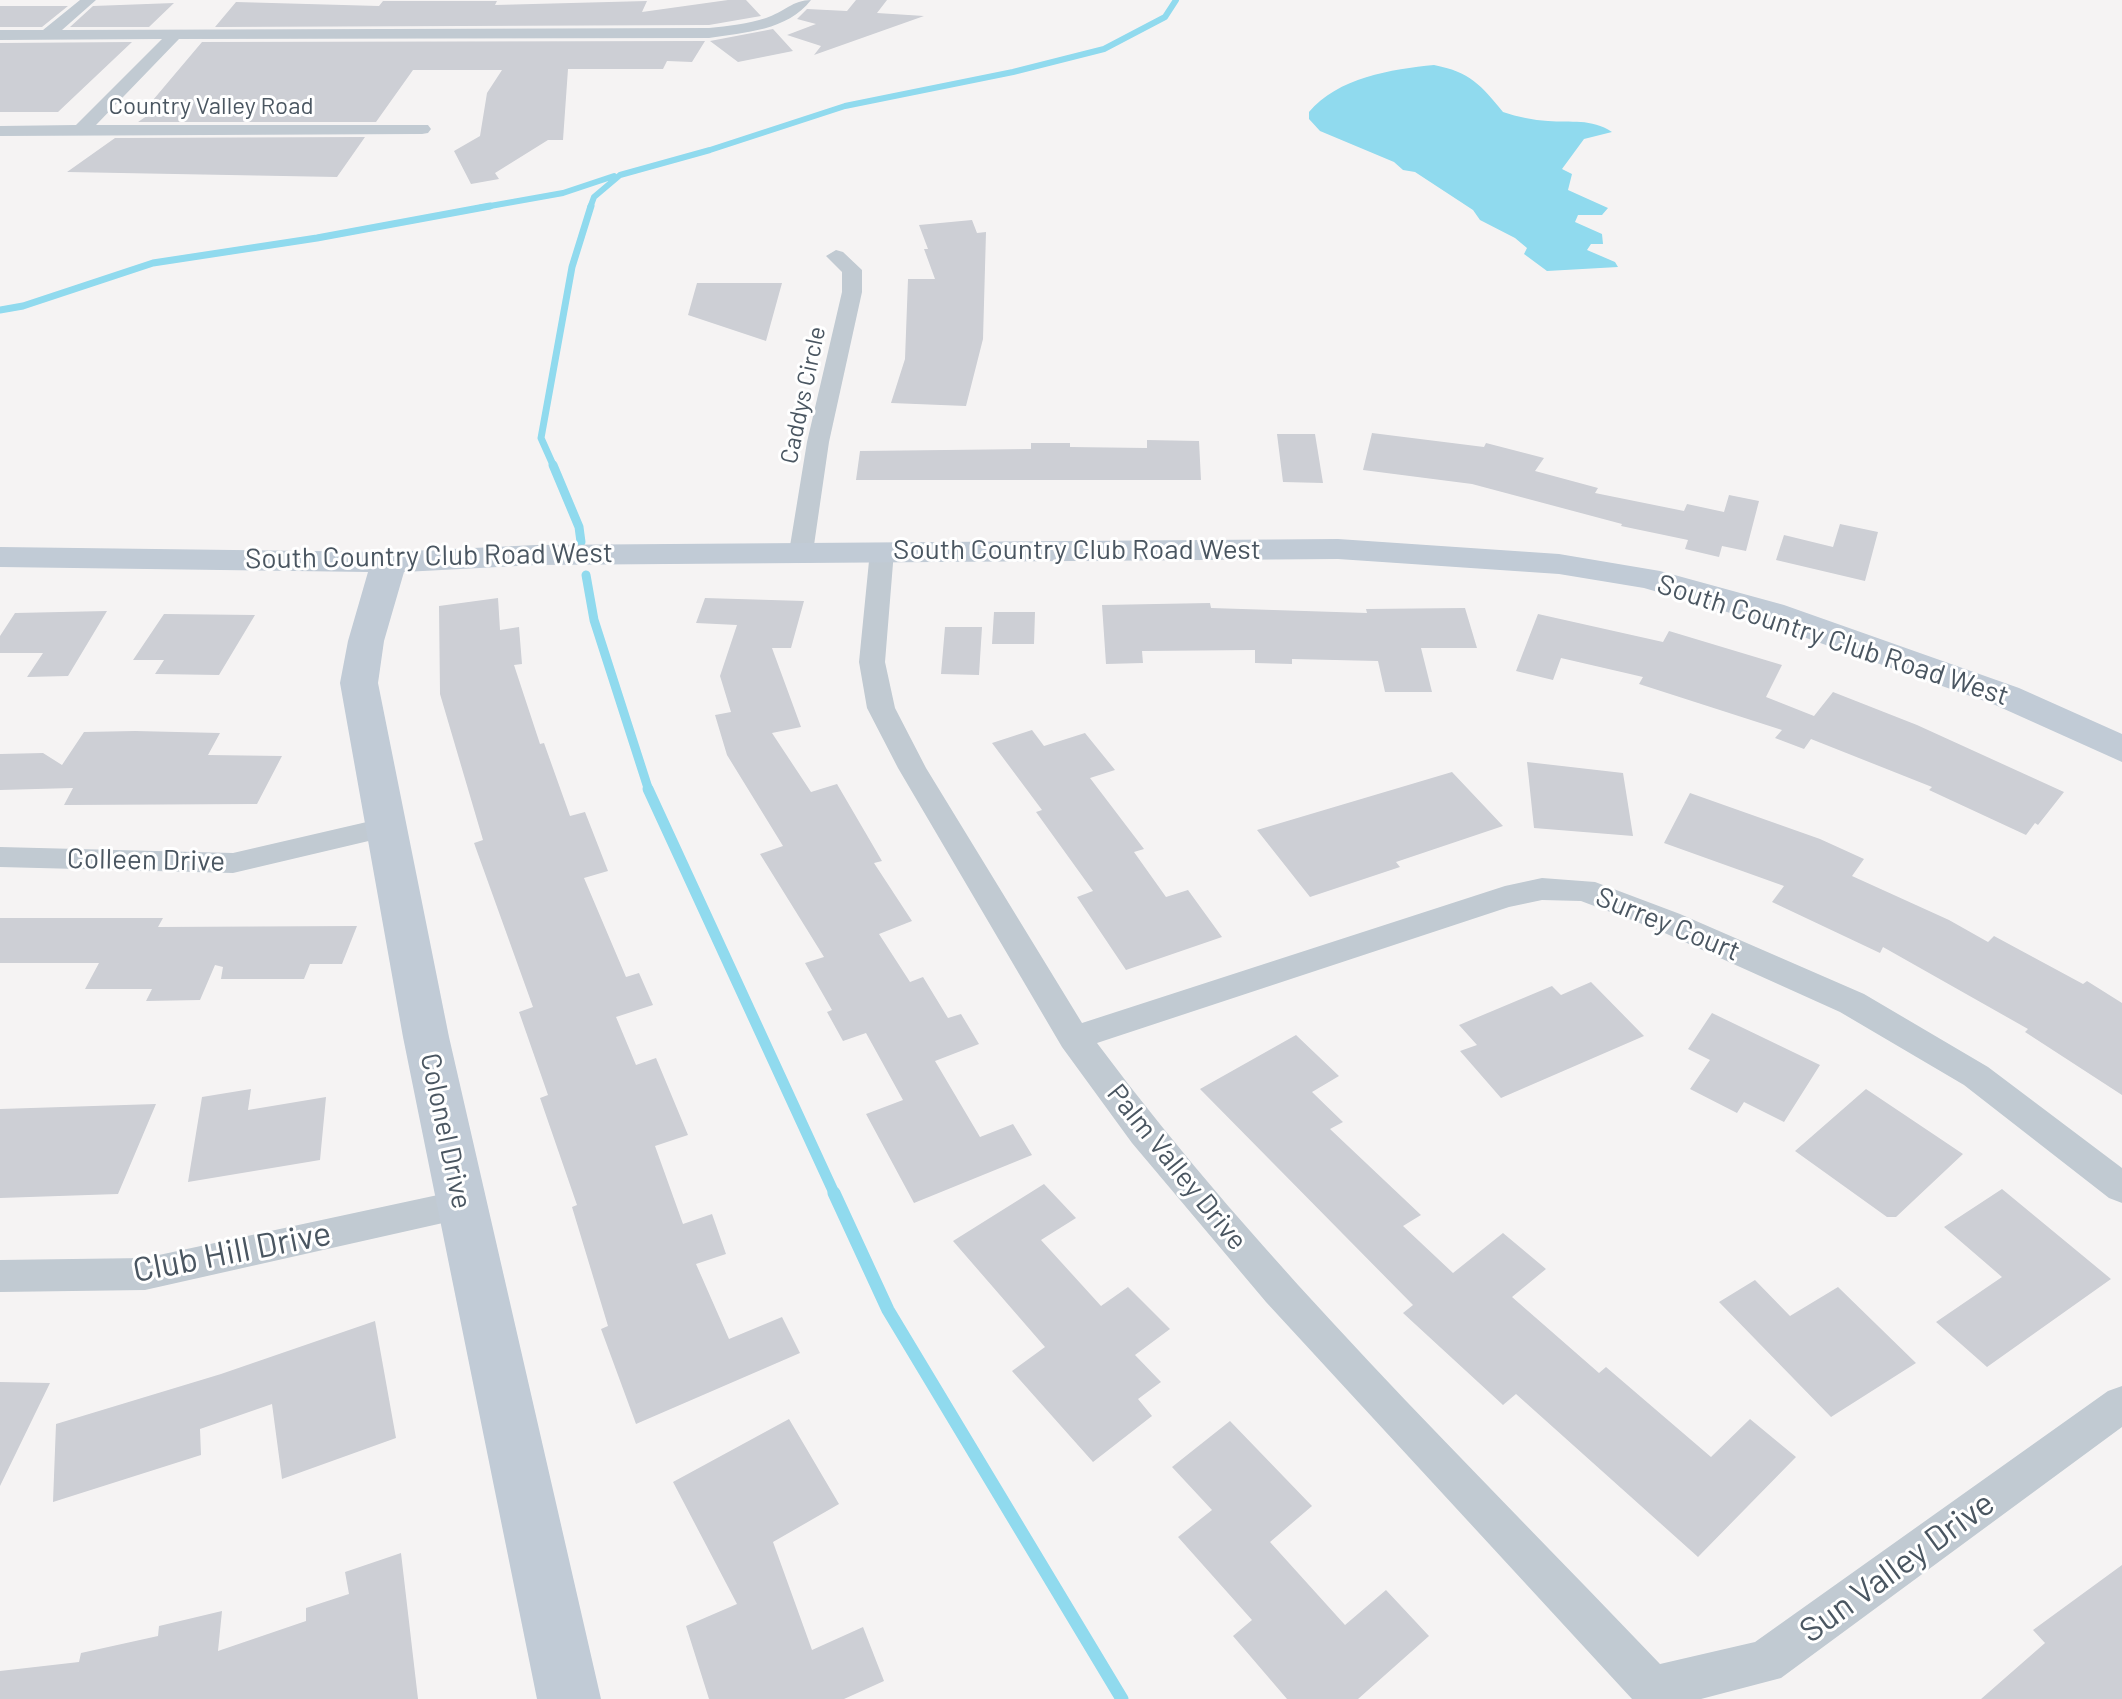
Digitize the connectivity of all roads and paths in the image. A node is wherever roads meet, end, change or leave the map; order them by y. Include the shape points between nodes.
1 (89, 0) edge
2 (804, 0) edge
3 (0, 35) edge
4 (47, 35) junction
5 (174, 35) junction
6 (422, 129) dead end
7 (0, 131) edge
8 (80, 131) junction
9 (836, 256) dead end
10 (882, 551) junction
11 (801, 552) junction
12 (0, 557) edge
13 (389, 562) junction
14 (2122, 749) edge
15 (384, 828) junction
16 (0, 857) edge
17 (1074, 1038) junction
18 (2122, 1188) edge
19 (461, 1205) junction
20 (0, 1276) edge
21 (2122, 1404) edge
22 (1652, 1688) joint
23 (569, 1699) edge

1 - 4 street
2 - 5 street via 776,19 709,33
3 - 4 street
4 - 5 street
5 - 8 street
6 - 8 street, Country Valley Road
7 - 8 street, Country Valley Road
9 - 11 street, Caddys Circle via 852,270 852,292 818,442
10 - 11 street, South Country Club Road West
10 - 14 street, South Country Club Road West via 1338,549 1559,564 1648,578 1771,613 2006,696
10 - 17 street, Palm Valley Drive via 872,662 881,708
11 - 13 street, South Country Club Road West
12 - 13 street, South Country Club Road West
13 - 15 street, Colonel Drive via 359,683
15 - 16 street, Colleen Drive via 233,863
15 - 19 street, Colonel Drive
17 - 18 street, Surrey Court via 1505,897 1542,889 1584,890 1852,1003 1976,1076
17 - 22 street, Palm Valley Drive via 1144,1133 1279,1290
19 - 20 street, Club Hill Drive via 145,1274
19 - 23 street, Colonel Drive
21 - 22 street, Sun Valley Drive via 1765,1662

